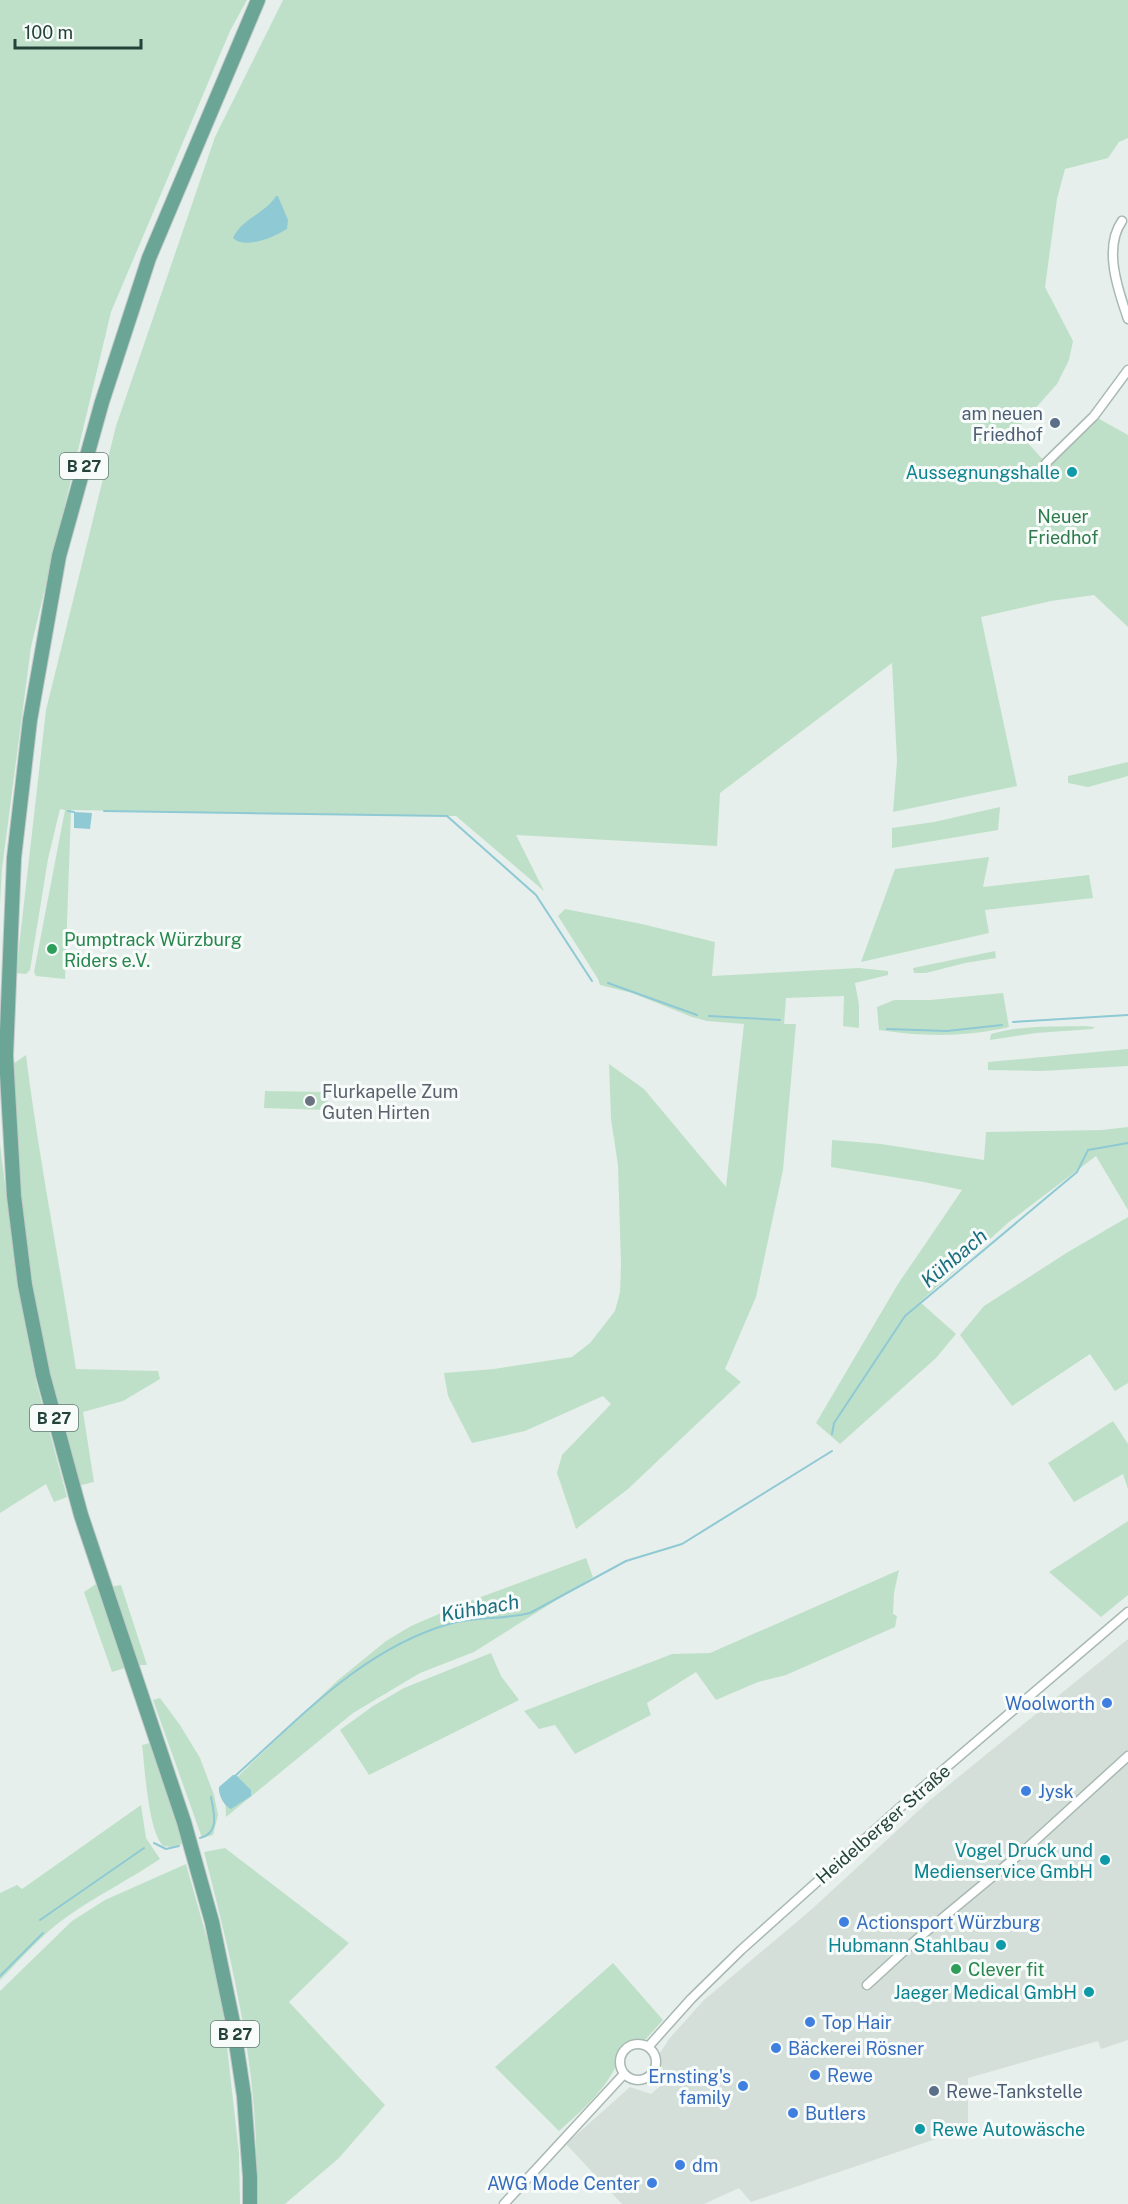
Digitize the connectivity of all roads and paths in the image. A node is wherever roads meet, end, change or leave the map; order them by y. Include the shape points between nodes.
1 (258, 0) edge
2 (1122, 220) dead end
3 (1128, 319) edge
4 (1128, 370) edge
5 (1046, 463) dead end
6 (1128, 1612) edge
7 (1128, 1756) edge
8 (867, 1985) dead end
9 (648, 2047) junction
10 (624, 2074) junction
11 (250, 2204) edge
12 (504, 2204) edge

1 - 11 main road, B 27 via 149,258 102,402 59,556 30,720 15,858 7,1067 14,1196 25,1285 43,1375 81,1515 198,1868 235,2034 244,2096
2 - 3 street via 1115,231 1113,257
4 - 5 street via 1094,416
6 - 9 street, Heidelberger Straße via 741,1950
7 - 8 street
9 - 10 street via 637,2044 622,2052
9 - 10 street via 656,2064 651,2075 640,2081
10 - 12 street

